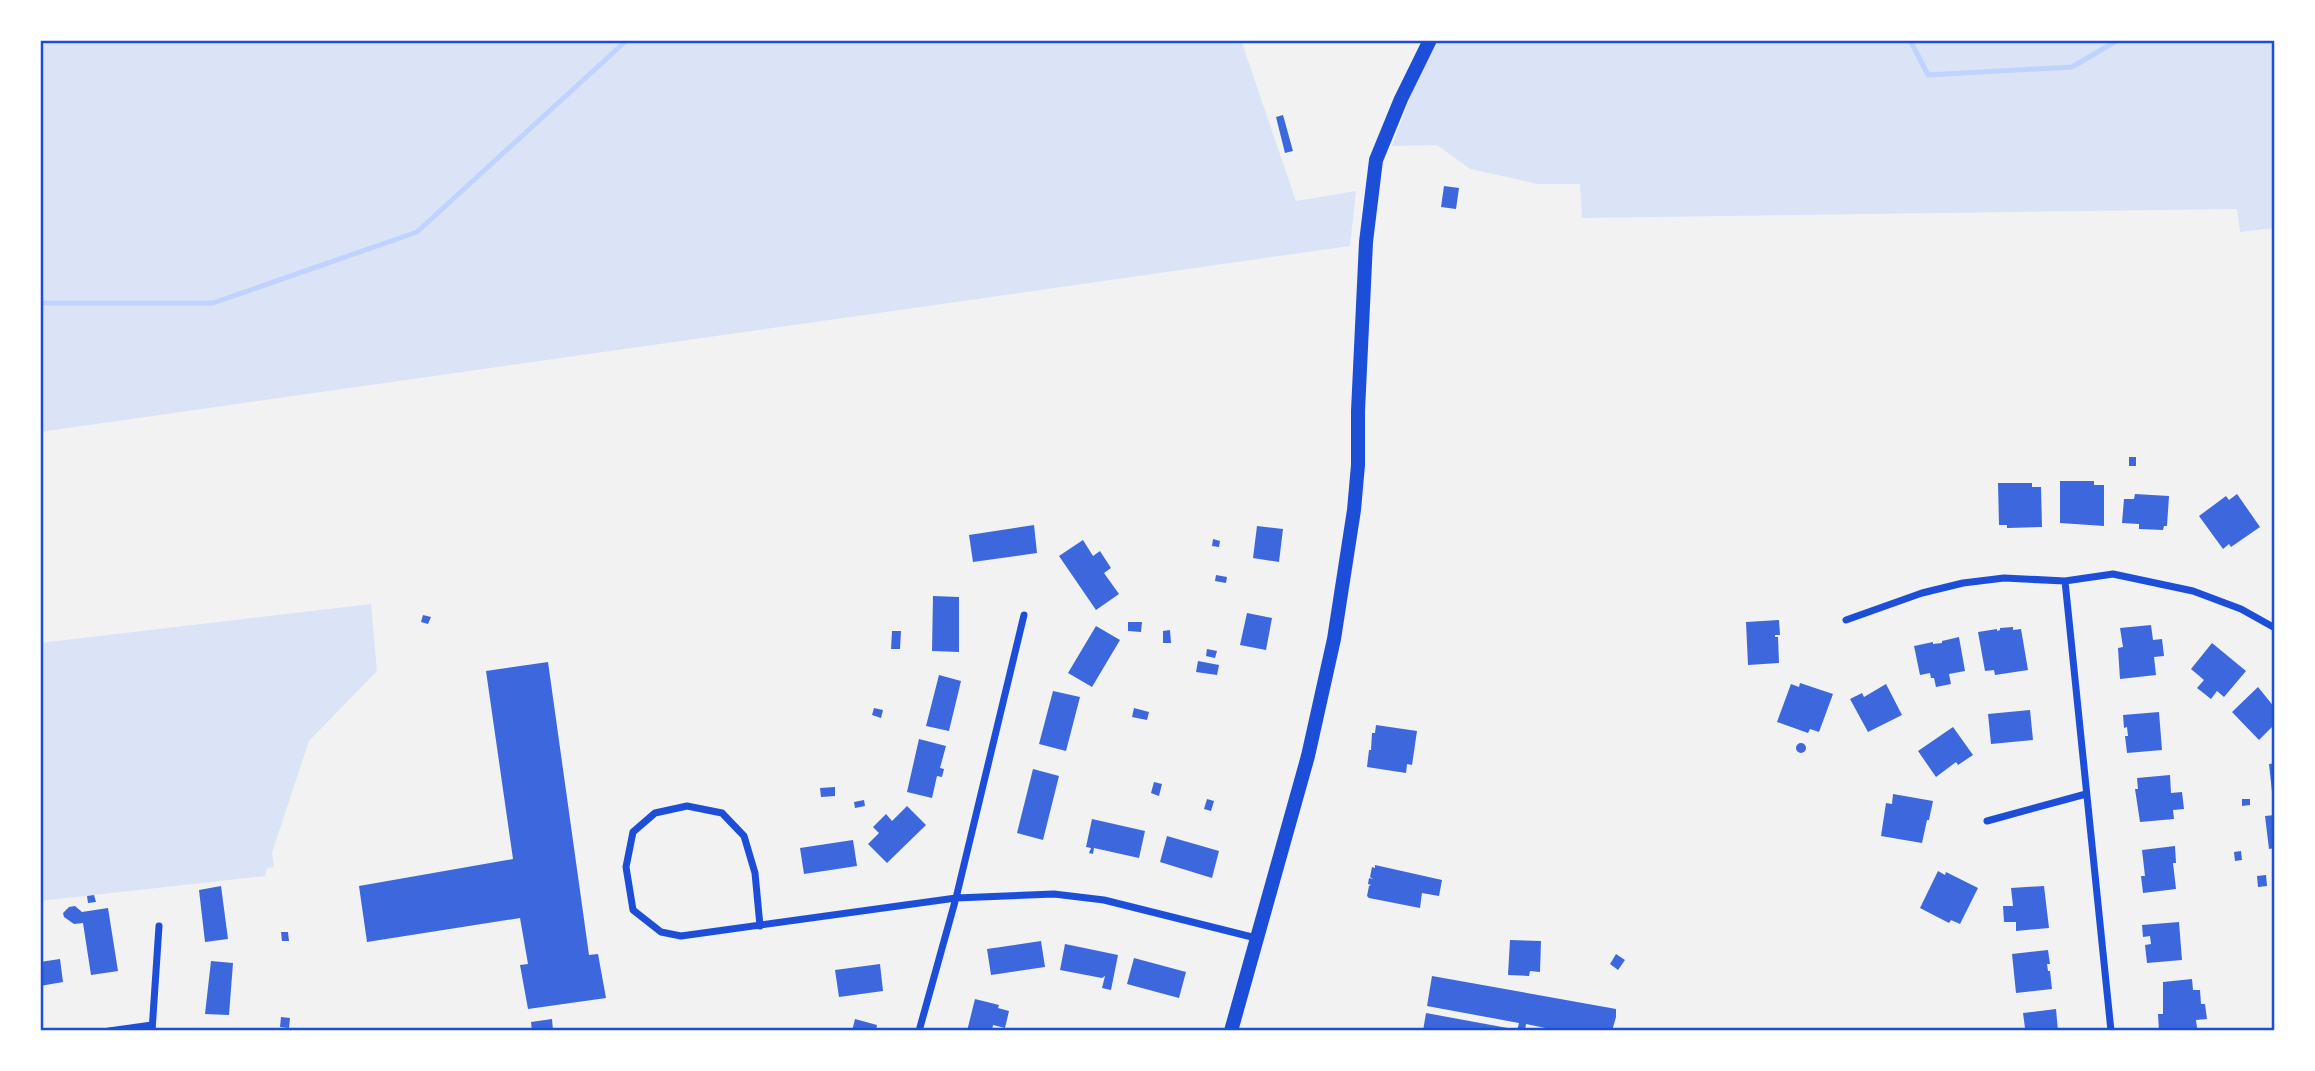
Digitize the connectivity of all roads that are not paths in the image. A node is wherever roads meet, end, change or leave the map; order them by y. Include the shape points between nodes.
1 (1430, 40) edge
2 (2065, 580) junction
3 (1024, 615) dead end
4 (1846, 620) dead end
5 (2275, 628) edge
6 (2086, 794) junction
7 (1987, 821) dead end
8 (956, 898) junction
9 (159, 926) dead end
10 (760, 926) junction
11 (1256, 938) junction
12 (152, 1028) edge
13 (109, 1031) edge
14 (919, 1031) edge
15 (1231, 1031) edge
16 (2111, 1031) edge

1 - 11 main road via 1376,160 1366,242 1352,523 1334,639 1308,756
2 - 4 street via 2004,578 1963,583
2 - 5 street via 2113,574 2193,590
2 - 6 street
3 - 8 street
6 - 7 street
6 - 16 street
8 - 10 street
8 - 11 street via 1054,894 1104,900
8 - 14 street
9 - 12 street
10 - 10 street via 681,936 661,932 633,910 626,867 634,832 655,813 687,806 722,813 744,835 755,873
11 - 15 main road
12 - 13 street

